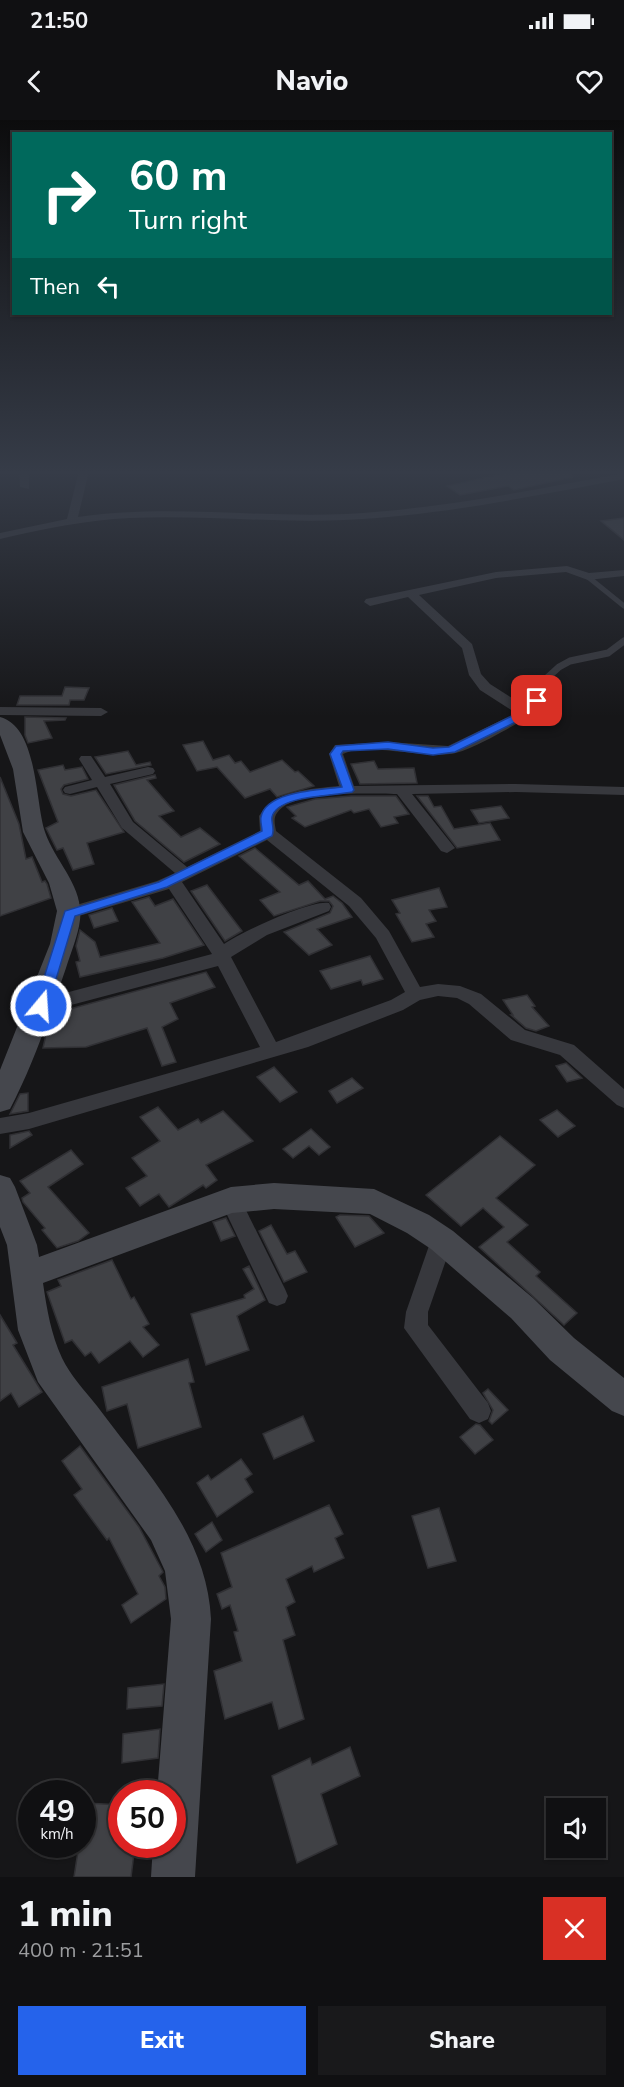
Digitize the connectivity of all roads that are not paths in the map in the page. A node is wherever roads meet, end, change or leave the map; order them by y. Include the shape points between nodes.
1 (624, 573) edge
2 (588, 577) junction
3 (409, 592) junction
4 (370, 602) dead end
5 (624, 606) edge
6 (624, 640) edge
7 (0, 711) edge
8 (100, 711) dead end
9 (526, 713) junction
10 (0, 723) edge
11 (86, 759) dead end
12 (148, 771) dead end
13 (100, 782) junction
14 (400, 788) junction
15 (70, 790) dead end
16 (348, 790) junction
17 (624, 791) edge
18 (268, 833) junction
19 (447, 848) dead end
20 (179, 877) junction
21 (323, 907) dead end
22 (69, 914) junction
23 (221, 957) junction
24 (416, 994) junction
25 (41, 1006) junction
26 (271, 1051) junction
27 (624, 1100) edge
28 (0, 1101) edge
29 (0, 1126) edge
30 (0, 1187) edge
31 (231, 1200) junction
32 (442, 1240) junction
33 (28, 1275) junction
34 (278, 1296) dead end
35 (624, 1399) edge
36 (479, 1411) dead end
37 (174, 1877) edge

1 - 2 street
2 - 3 street via 567,569 532,571
2 - 5 lane
3 - 4 street
3 - 9 street via 468,647 475,675 485,687
6 - 9 lane via 604,655 560,666 543,683 537,701
7 - 8 street
9 - 16 street via 451,750 340,748 336,754
10 - 22 main road via 19,756 32,828 62,886
11 - 13 street
12 - 13 street
13 - 15 street
13 - 20 street via 127,825
14 - 16 street
14 - 17 street
14 - 19 street
16 - 18 street via 296,796 275,804 267,816
18 - 20 street
18 - 24 street via 356,902 383,935
20 - 22 street via 132,896
20 - 23 street
21 - 23 street via 250,936 226,949
22 - 25 main road
23 - 25 street
23 - 26 street
24 - 26 street via 397,1005
24 - 27 street via 438,990 460,992 475,999 518,1035 567,1050
25 - 28 main road
26 - 29 street
30 - 33 main road via 14,1219
31 - 32 main road via 274,1196 374,1202
31 - 33 main road
31 - 34 street
32 - 35 main road via 522,1308 562,1349
32 - 36 street via 417,1312 416,1328
33 - 37 main road via 34,1330 50,1371 164,1527 189,1581 191,1619

